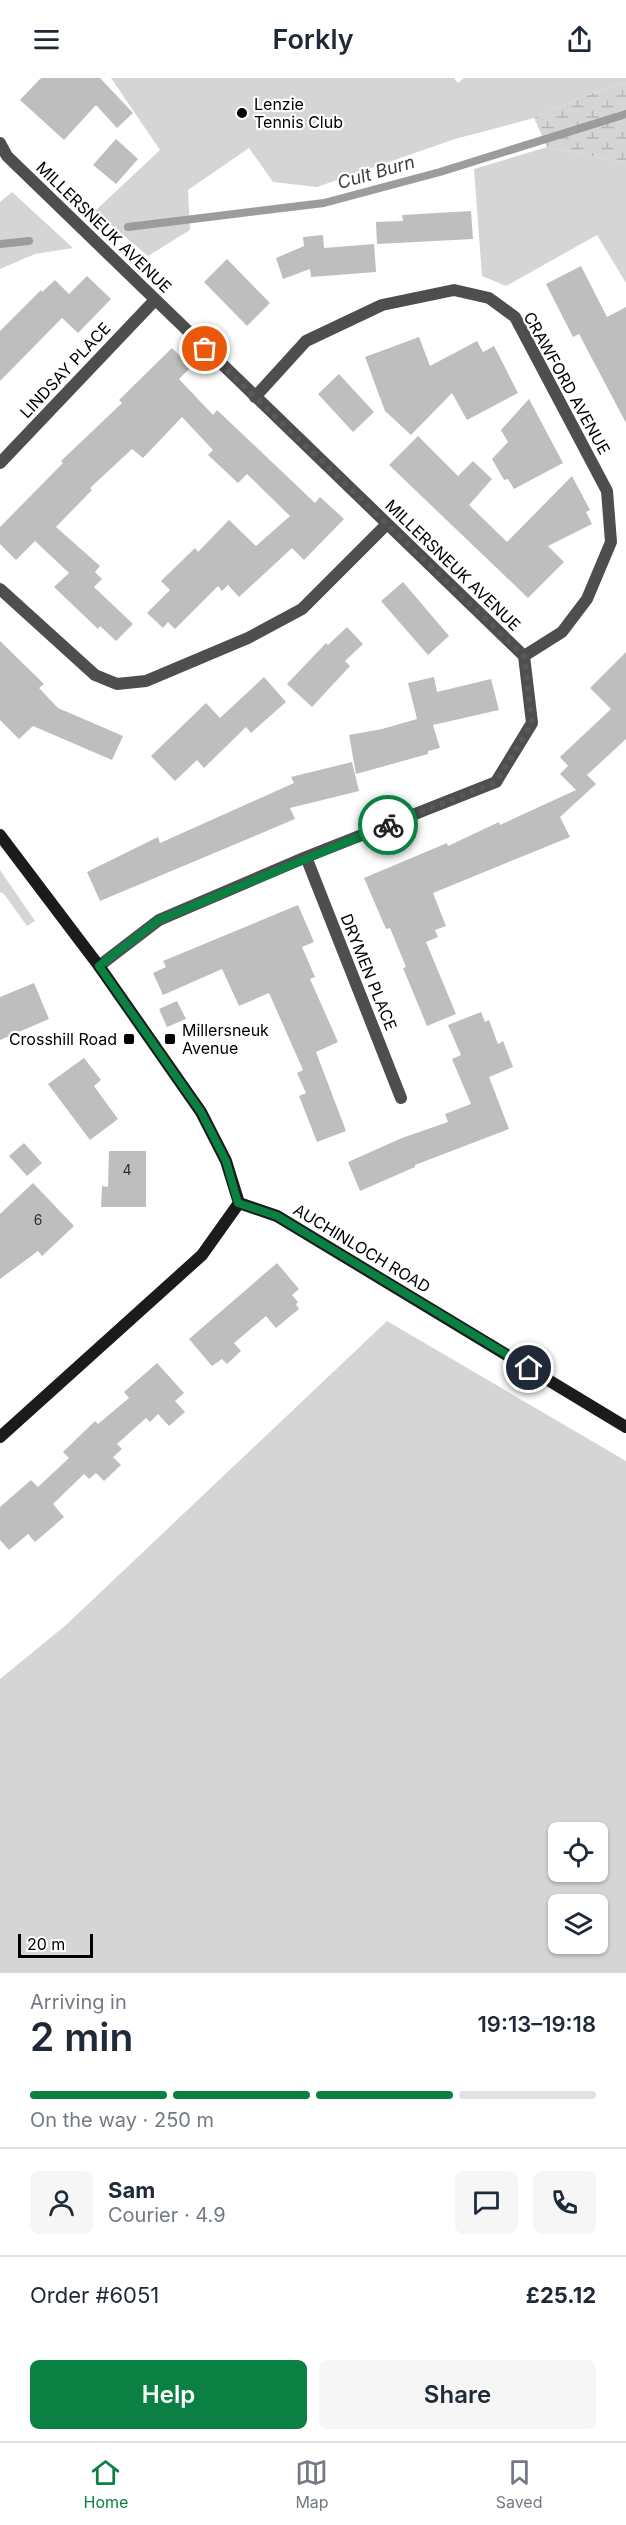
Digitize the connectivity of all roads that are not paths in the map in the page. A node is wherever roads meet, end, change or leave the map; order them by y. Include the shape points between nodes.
1 (0, 143) edge
2 (154, 300) junction
3 (255, 397) junction
4 (0, 463) edge
5 (386, 525) junction
6 (0, 589) edge
7 (524, 656) junction
8 (0, 835) edge
9 (306, 857) junction
10 (99, 966) junction
11 (401, 1098) dead end
12 (238, 1203) junction
13 (626, 1427) edge
14 (0, 1437) edge

1 - 2 street, MILLERSNEUK AVENUE via 7,156
2 - 3 street, MILLERSNEUK AVENUE
2 - 4 street, LINDSAY PLACE
3 - 5 street, MILLERSNEUK AVENUE
3 - 7 street, CRAWFORD AVENUE via 306,341 382,305 454,290 489,298 515,317 607,491 611,542 587,599 561,632
5 - 6 street via 302,609 248,638 146,681 117,684 94,675
5 - 7 street, MILLERSNEUK AVENUE
7 - 9 street via 532,723 496,782
8 - 10 main road
9 - 10 street via 159,920
9 - 11 street, DRYMEN PLACE
10 - 12 main road via 201,1112 226,1161
12 - 13 main road, AUCHINLOCH ROAD via 277,1216
12 - 14 main road via 202,1255

